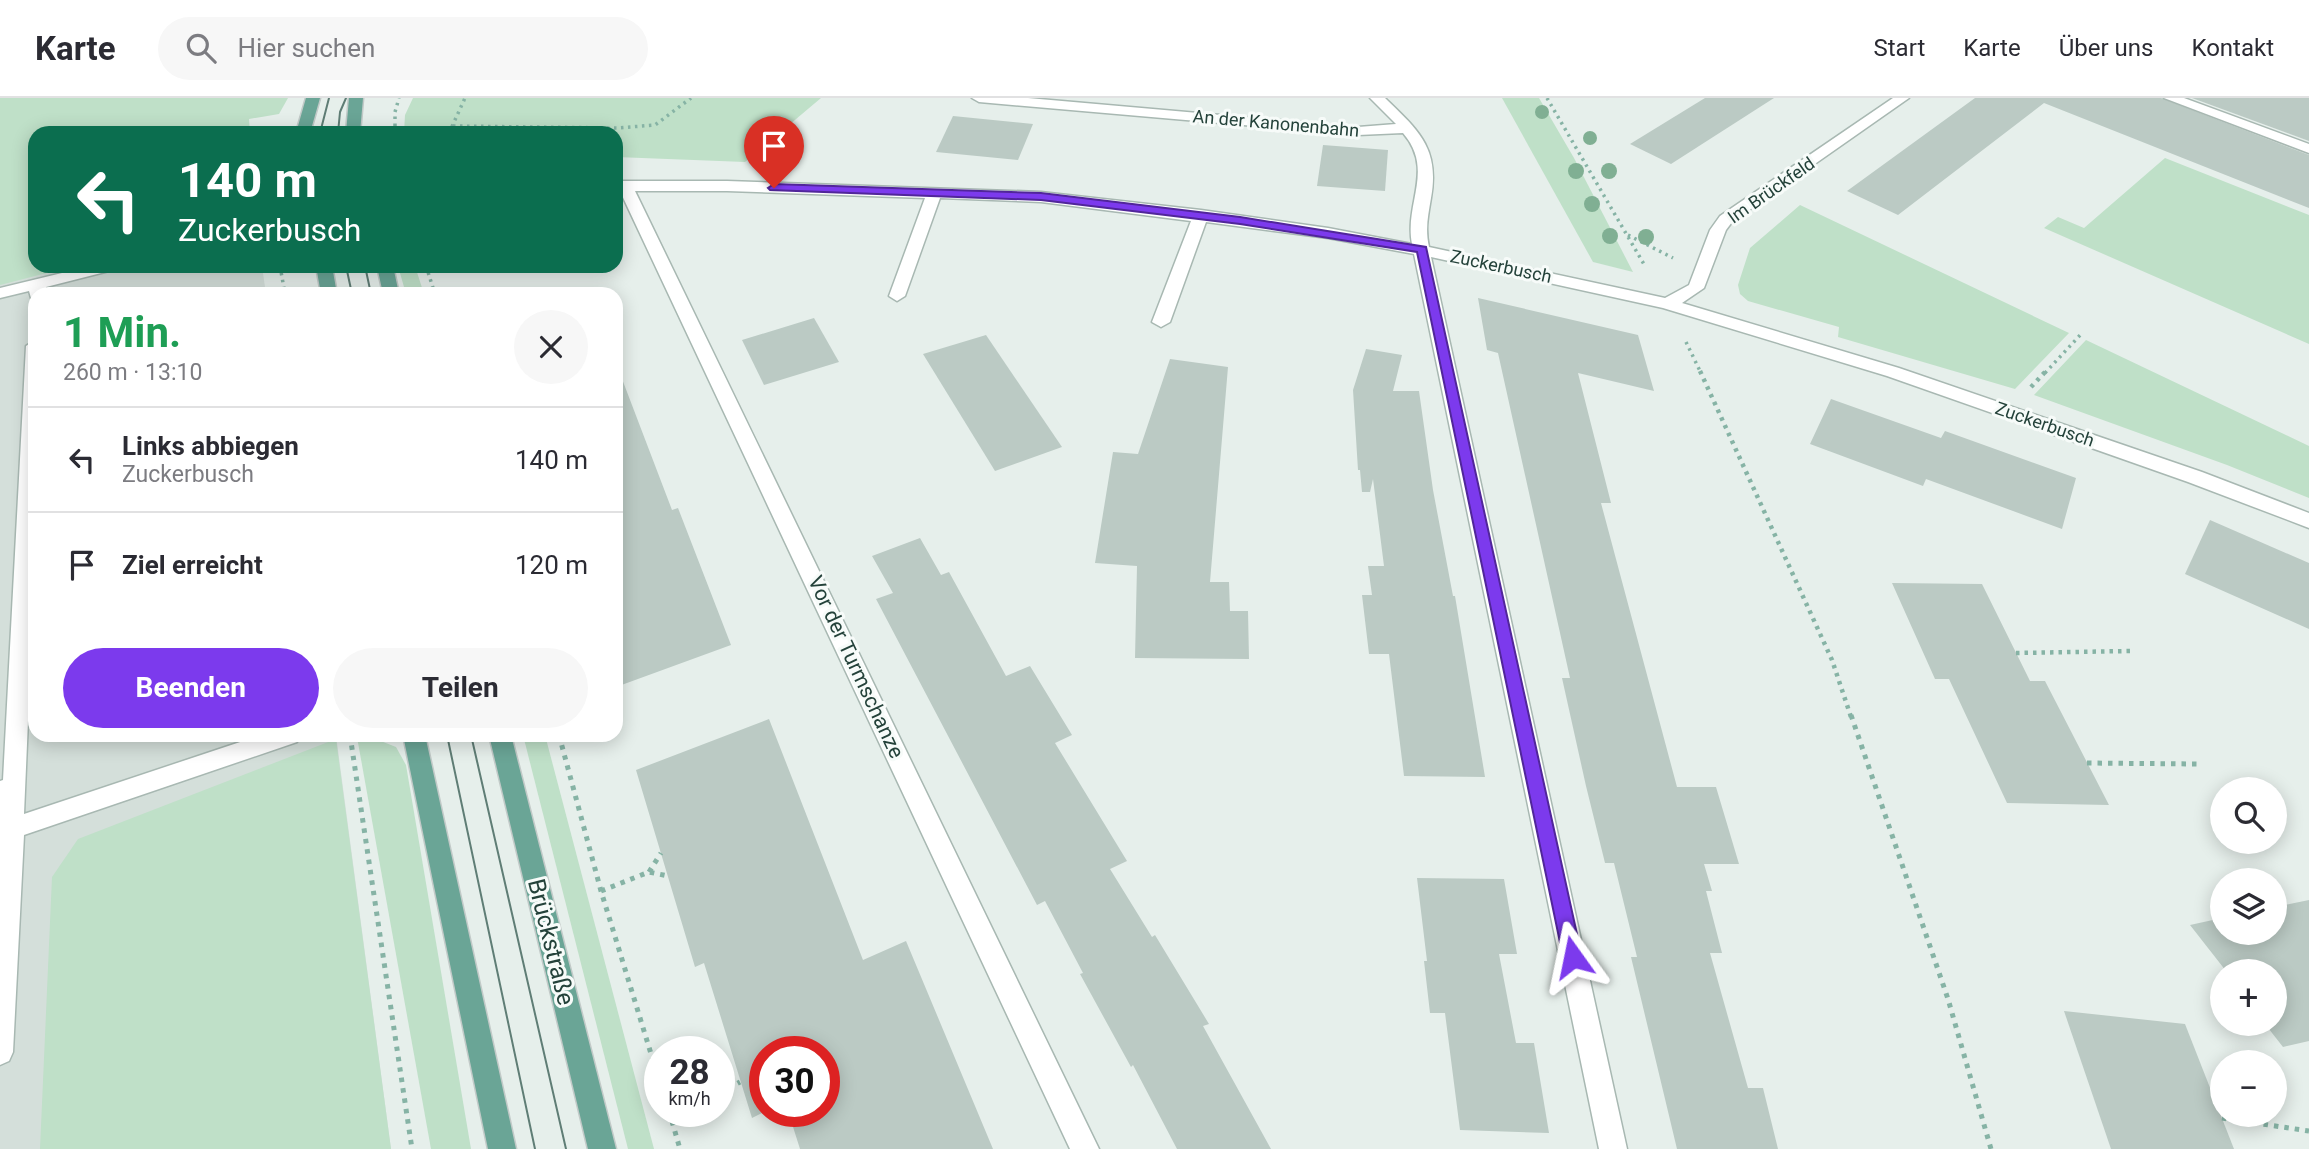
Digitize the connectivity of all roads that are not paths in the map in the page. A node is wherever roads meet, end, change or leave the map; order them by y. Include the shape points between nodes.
1 (313, 98) edge
2 (356, 98) edge
3 (979, 98) edge
4 (1377, 98) edge
5 (1902, 98) edge
6 (2171, 98) edge
7 (305, 126) edge
8 (354, 126) edge
9 (1406, 128) junction
10 (2309, 149) edge
11 (623, 186) edge
12 (623, 190) edge
13 (935, 192) junction
14 (1201, 215) junction
15 (1422, 250) junction
16 (89, 273) edge
17 (44, 287) edge
18 (28, 290) edge
19 (0, 293) edge
20 (897, 296) dead end
21 (1667, 304) junction
22 (1161, 323) dead end
23 (28, 456) edge
24 (2309, 521) edge
25 (268, 742) edge
26 (415, 742) edge
27 (502, 742) edge
28 (7, 788) edge
29 (12, 829) junction
30 (0, 1052) edge
31 (502, 1149) edge
32 (602, 1149) edge
33 (1085, 1149) edge
34 (1613, 1149) edge

1 - 7 main road
2 - 8 main road
3 - 9 street, An der Kanonenbahn via 1358,131
4 - 9 street, An der Kanonenbahn
5 - 21 street, Im Brückfeld via 1726,219 1696,288
6 - 10 street
9 - 15 street, An der Kanonenbahn via 1424,155 1426,173 1417,228
11 - 13 street, Zuckerbusch
12 - 33 street, Vor der Turmschanze
13 - 14 street, Zuckerbusch via 1041,197
13 - 20 street
14 - 15 street, Zuckerbusch
14 - 22 street
15 - 21 street, Zuckerbusch
15 - 34 street
16 - 17 street
18 - 19 street
21 - 24 street, Zuckerbusch via 1977,400
23 - 28 street
25 - 29 street
26 - 31 main road
27 - 32 main road, Brückstraße
28 - 29 street
29 - 30 street

